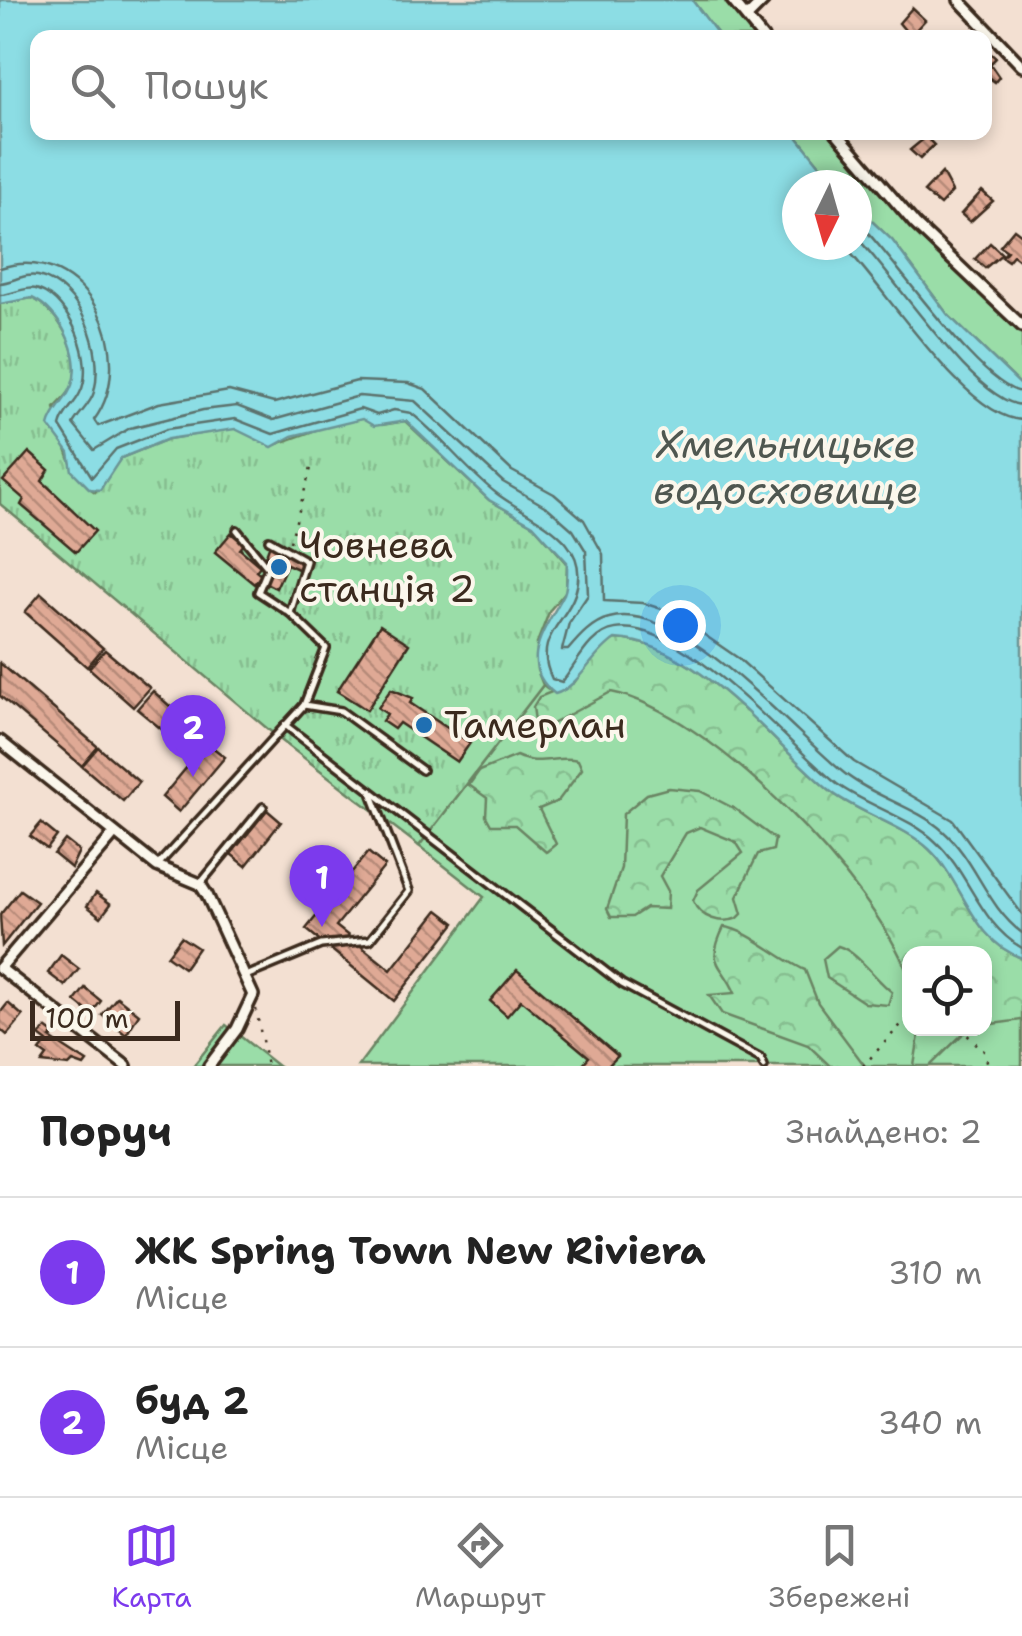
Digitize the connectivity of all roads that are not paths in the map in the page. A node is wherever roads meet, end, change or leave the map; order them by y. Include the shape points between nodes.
1 (732, 0) edge
2 (764, 0) edge
3 (959, 0) edge
4 (747, 17) junction
5 (757, 30) edge
6 (988, 30) edge
7 (992, 35) edge
8 (1022, 66) edge
9 (843, 140) edge
10 (1022, 326) edge
11 (238, 530) dead end
12 (269, 540) dead end
13 (290, 613) junction
14 (304, 705) junction
15 (286, 725) junction
16 (0, 741) edge
17 (422, 770) dead end
18 (370, 789) junction
19 (262, 807) dead end
20 (114, 834) junction
21 (156, 866) junction
22 (200, 884) junction
23 (0, 968) edge
24 (245, 976) junction
25 (126, 1066) edge
26 (210, 1066) edge
27 (764, 1066) edge

1 - 4 street
2 - 4 street
3 - 6 street
4 - 5 street
7 - 8 street
9 - 10 street via 915,224
11 - 13 lane via 268,568 258,592
12 - 13 lane via 306,561
13 - 14 lane via 326,648
14 - 15 lane
14 - 17 lane via 341,711
15 - 18 lane
15 - 21 lane
16 - 20 street
18 - 24 lane via 409,890 370,940 321,945
18 - 27 lane via 622,984
19 - 22 lane
20 - 21 street
20 - 23 street
21 - 22 street
22 - 24 street
23 - 25 street
24 - 26 street via 253,995

